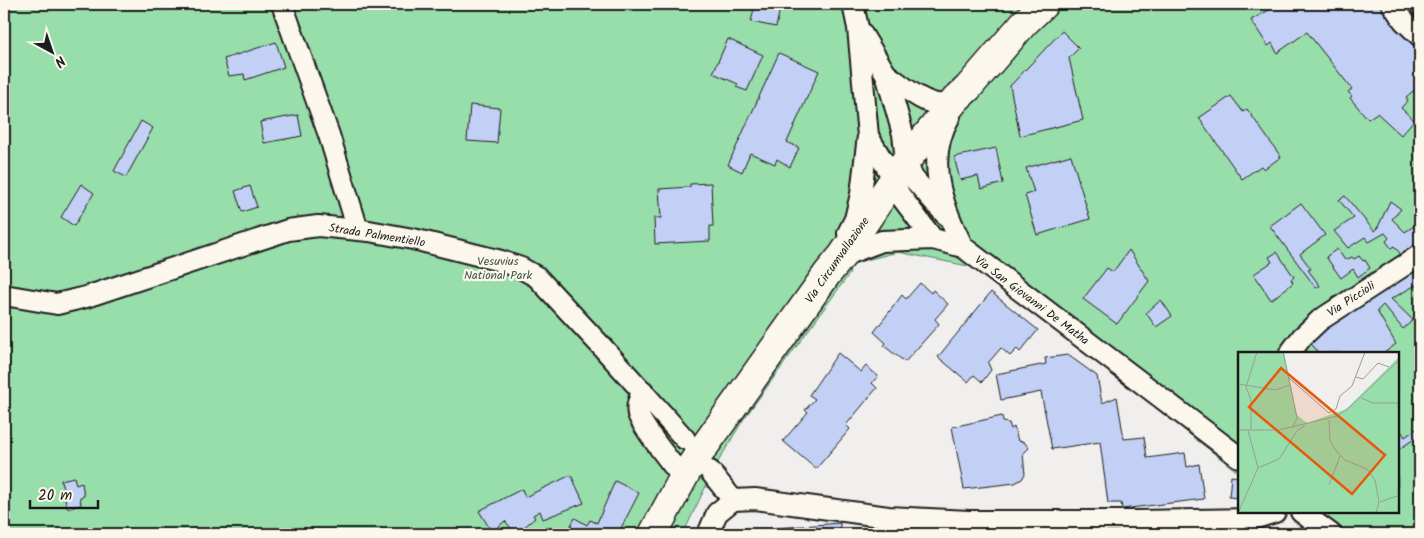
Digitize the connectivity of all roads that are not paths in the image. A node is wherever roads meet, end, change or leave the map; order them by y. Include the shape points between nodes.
1 (282, 4) edge
2 (1044, 4) edge
3 (1392, 4) edge
4 (856, 16) edge
5 (1420, 36) edge
6 (886, 74) junction
7 (962, 94) junction
8 (868, 136) junction
9 (900, 169) junction
10 (948, 217) junction
11 (358, 230) junction
12 (933, 239) junction
13 (962, 247) junction
14 (1420, 255) edge
15 (835, 265) junction
16 (4, 294) edge
17 (1291, 352) edge
18 (643, 392) junction
19 (685, 439) dead end
20 (1238, 456) edge
21 (710, 471) dead end
22 (683, 478) junction
23 (733, 500) junction
24 (1272, 513) edge
25 (1302, 513) edge
26 (653, 534) edge
27 (708, 534) edge
28 (1331, 534) edge

1 - 11 street
2 - 7 main road, Via Circumvallazione
3 - 5 street
4 - 6 street
4 - 8 street
6 - 7 street via 917,96 936,104 945,104
6 - 9 street via 903,134
7 - 9 main road, Via Circumvallazione
7 - 10 street, Via San Giovanni De Matha via 937,150 938,180
8 - 9 street
8 - 15 street via 855,220
9 - 10 street via 913,178
9 - 12 street via 899,194
9 - 15 main road, Via Circumvallazione
10 - 13 street, Via San Giovanni De Matha
11 - 16 street, Strada Palmentiello via 318,226 288,230 57,304
11 - 18 street, Strada Palmentiello via 413,239 501,261 537,277
12 - 13 street
12 - 15 street via 882,241
13 - 20 street, Via San Giovanni De Matha
14 - 17 street, Via Piccioli via 1320,320
15 - 22 main road, Via Circumvallazione
18 - 19 street, Strada Palmentiello
18 - 22 street via 638,414
21 - 23 street
22 - 26 main road, Via Circumvallazione
23 - 24 street via 755,499 888,518 969,520 1253,519
23 - 27 street via 717,513
25 - 28 street

